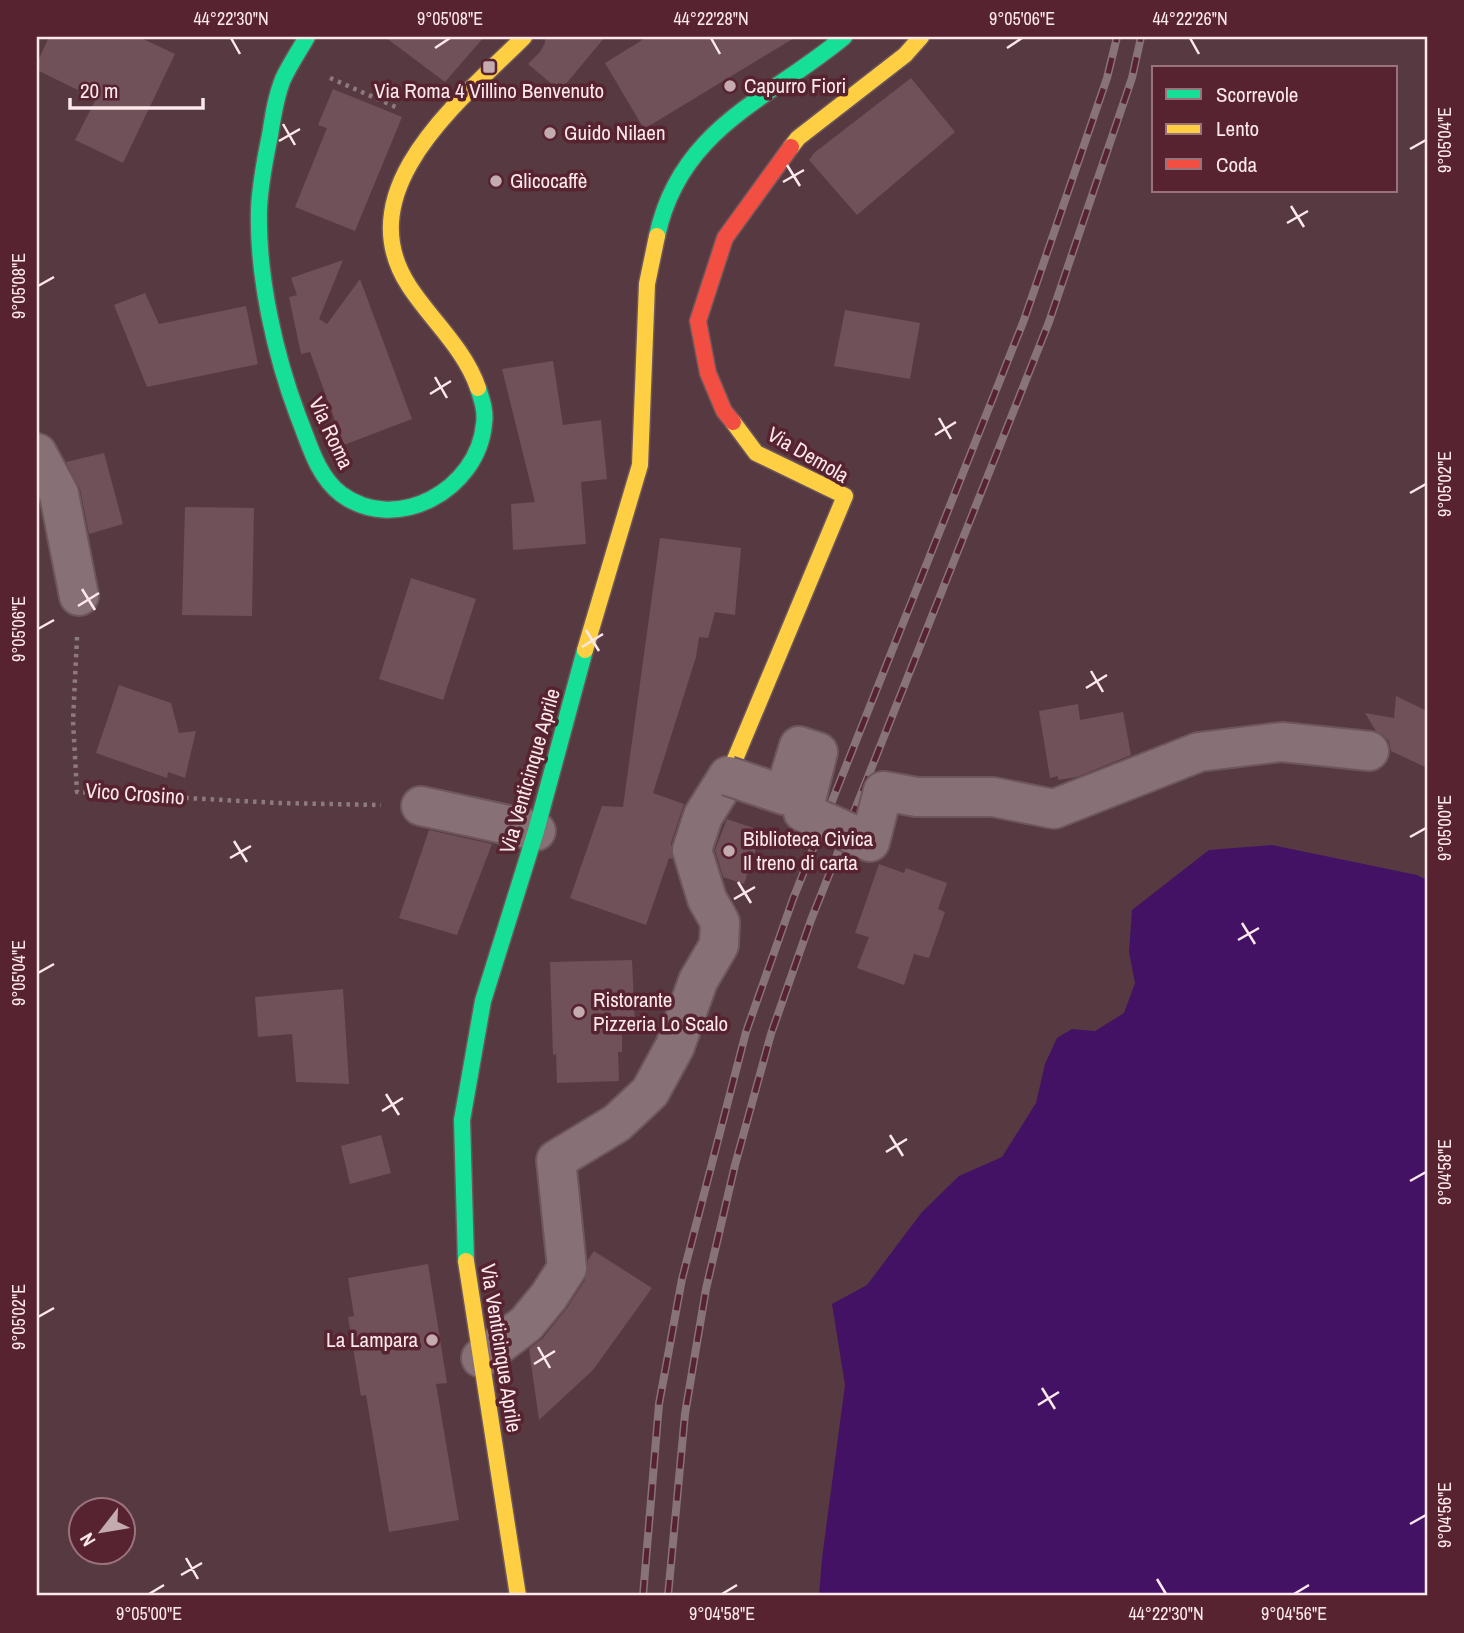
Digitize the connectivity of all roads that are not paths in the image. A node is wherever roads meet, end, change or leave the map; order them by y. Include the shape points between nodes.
1 (307, 37) edge
2 (524, 37) edge
3 (844, 37) edge
4 (921, 37) edge
5 (37, 453) edge
6 (79, 596) road end
7 (1369, 751) dead end
8 (728, 776) junction
9 (421, 806) road end
10 (536, 831) junction
11 (481, 1358) junction
12 (518, 1596) edge

1 - 2 street, Via Roma via 282,80 259,206 276,351 319,466 334,488 356,503 397,511 419,506 460,477 474,459 483,434 485,408 465,359 399,272 389,226 394,198 408,166 438,126
3 - 10 street, Via Venticinque Aprile via 723,124 692,157 663,209 647,284 640,465
4 - 8 street, Via Demola via 905,55 798,138 725,238 698,321 708,373 724,411 755,453 845,496
5 - 6 street via 59,494
7 - 8 street, bridge via 1282,742 1199,752 1054,810 993,797 917,797 883,791 870,842 803,812 818,752 799,746 784,795
8 - 11 street via 703,816 692,850 707,899 720,922 719,945 698,981 676,1046 650,1092 617,1124 555,1160 567,1268 526,1324
9 - 10 street
10 - 11 street, Via Venticinque Aprile via 483,1000 462,1120 465,1255
11 - 12 street, Via Venticinque Aprile

